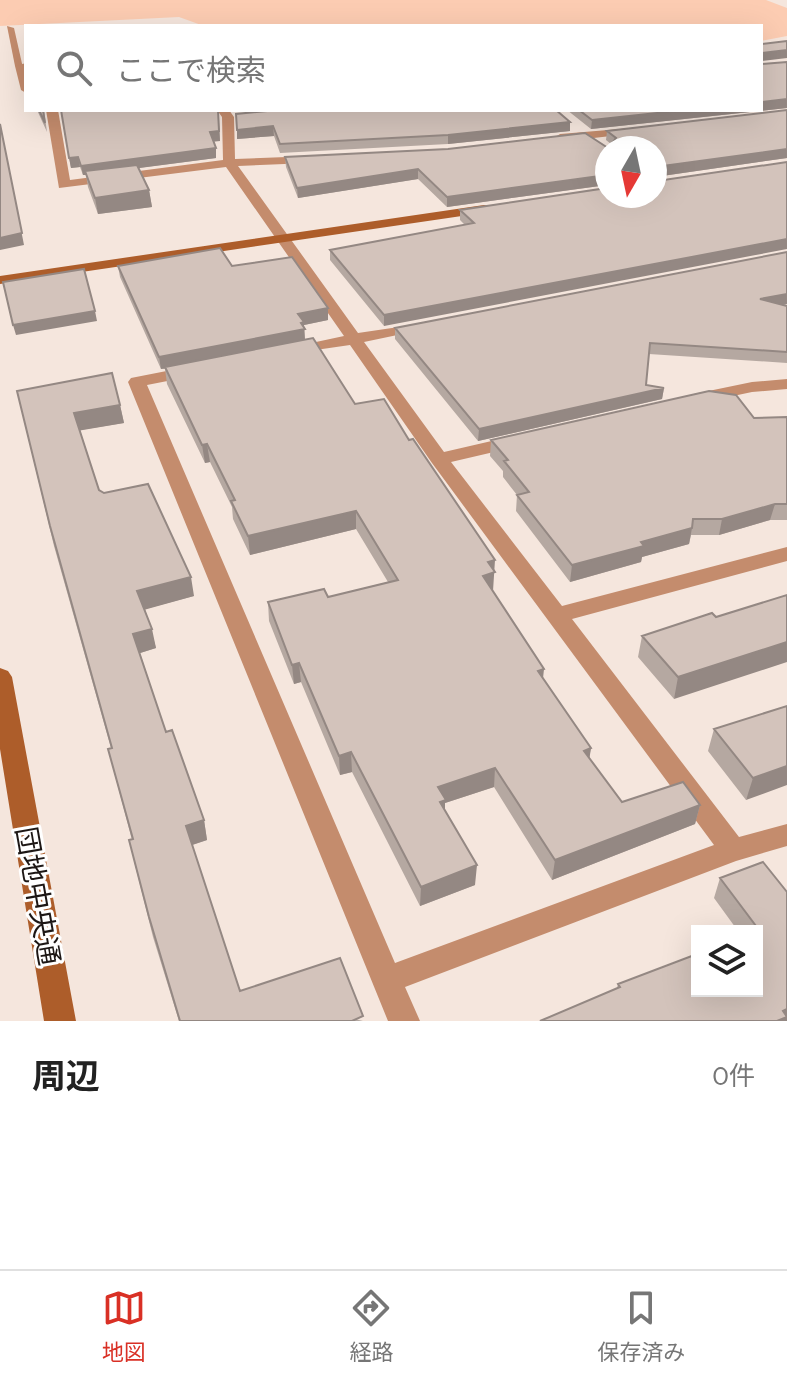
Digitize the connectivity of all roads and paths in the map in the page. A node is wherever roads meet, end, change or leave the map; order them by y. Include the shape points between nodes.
1 (10, 28) dead end
2 (23, 66) edge
3 (52, 112) edge
4 (226, 113) edge
5 (242, 116) edge
6 (581, 131) junction
7 (640, 131) edge
8 (540, 140) edge
9 (595, 141) edge
10 (323, 158) edge
11 (229, 163) junction
12 (499, 207) edge
13 (282, 238) junction
14 (0, 280) edge
15 (433, 323) edge
16 (356, 338) junction
17 (278, 354) edge
18 (215, 367) edge
19 (787, 384) edge
20 (687, 402) edge
21 (532, 437) edge
22 (439, 459) junction
23 (787, 554) edge
24 (558, 615) junction
25 (0, 677) edge
26 (787, 835) edge
27 (733, 850) junction
28 (387, 980) junction
29 (60, 1021) edge
30 (404, 1021) edge

1 - 2 lane
3 - 11 street via 64,185
4 - 5 street
4 - 11 street
6 - 7 street
6 - 8 street
6 - 9 street
10 - 11 street
11 - 13 street
12 - 13 street
13 - 14 street
13 - 16 street
15 - 16 street
16 - 17 street
16 - 22 street
18 - 28 street via 137,382
19 - 20 street
21 - 22 street
22 - 24 street
23 - 24 street
24 - 27 street
25 - 29 street, 団地中央通
26 - 27 street
27 - 28 street
28 - 30 street

